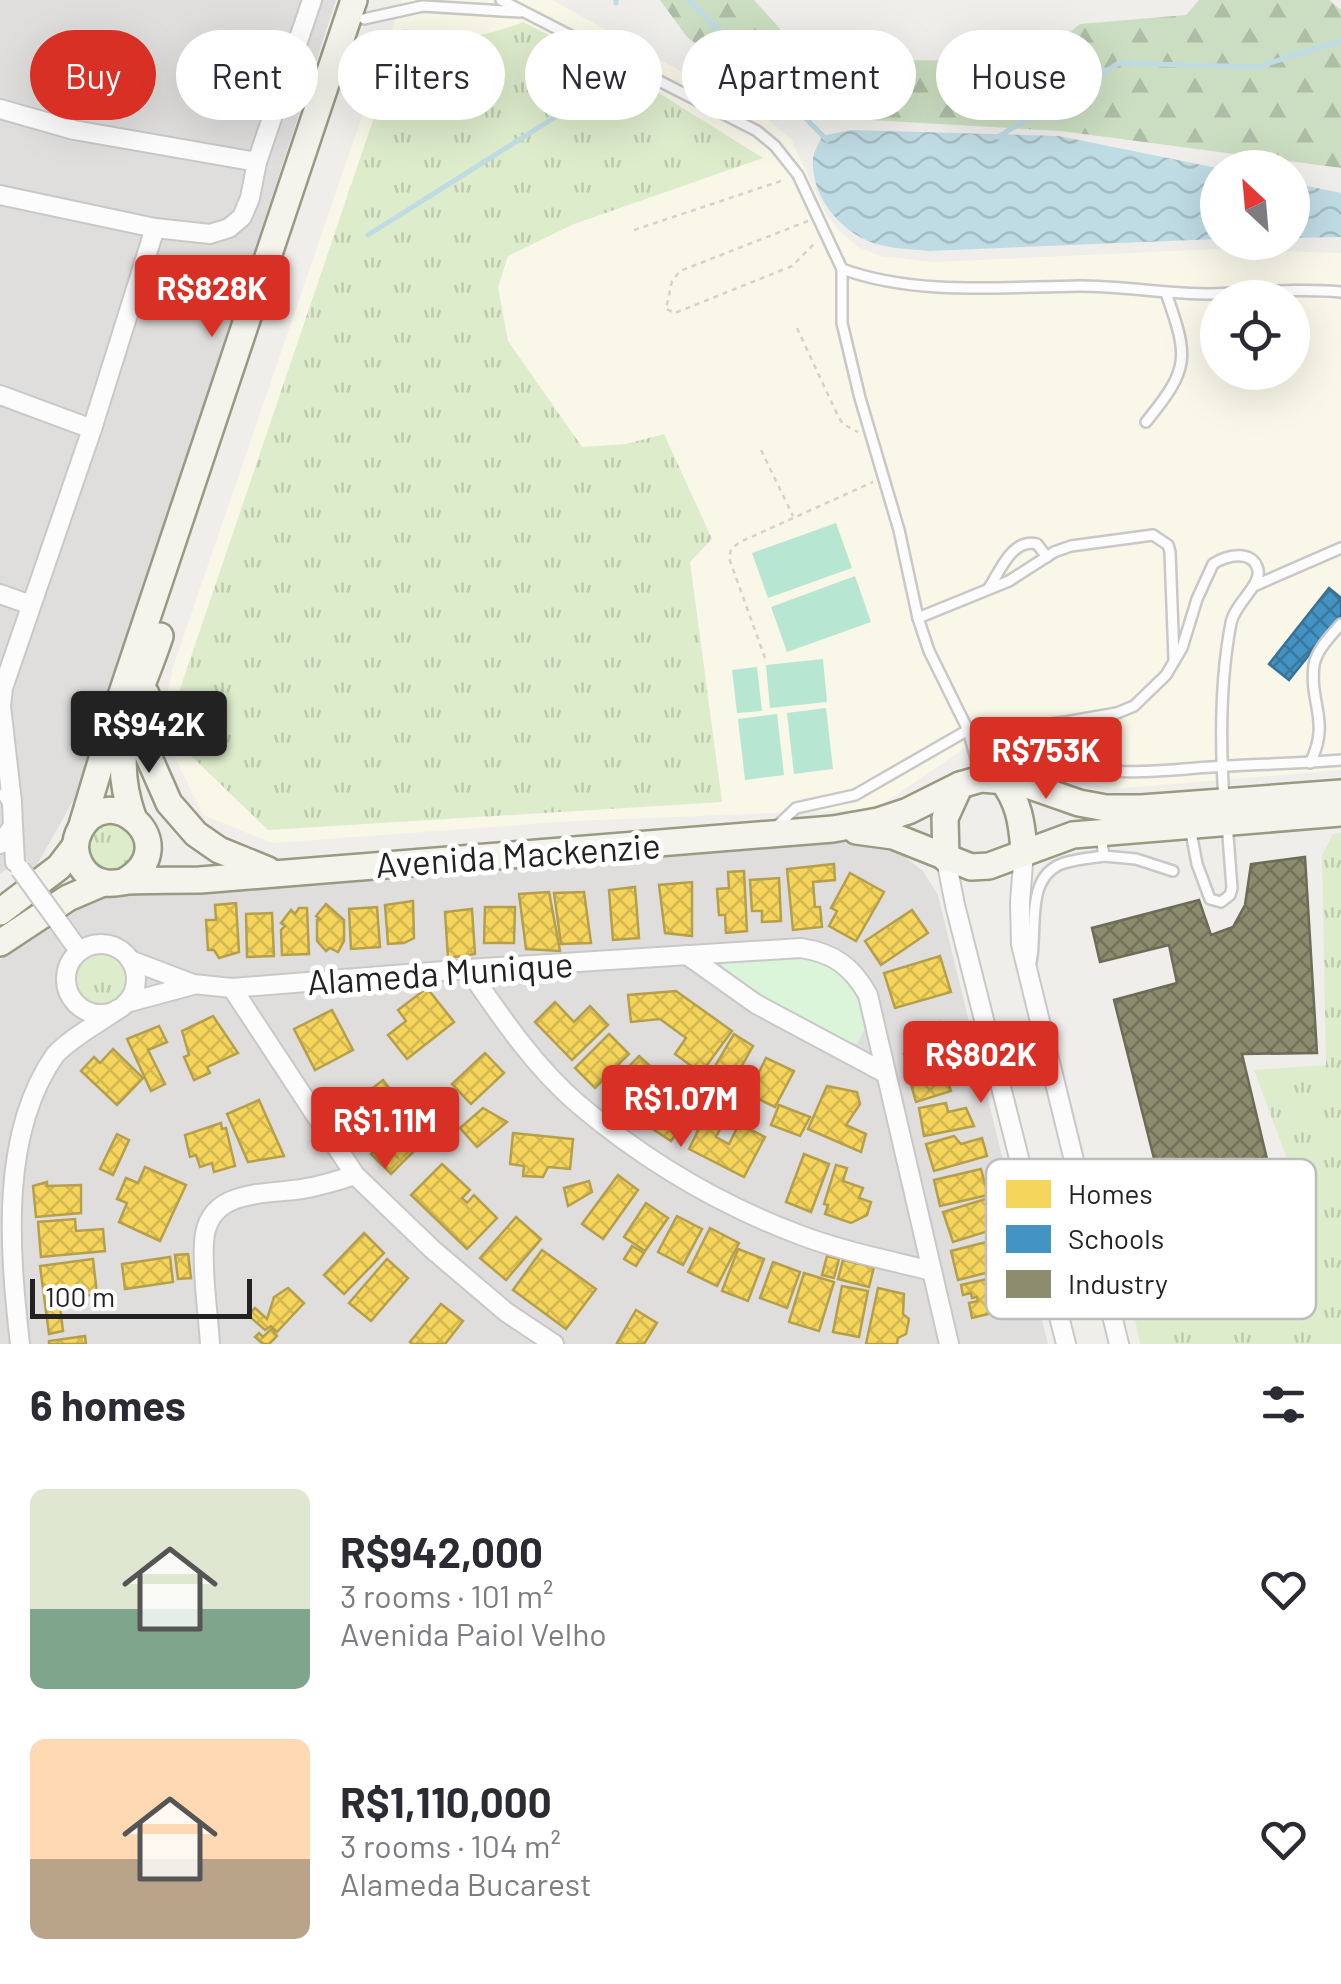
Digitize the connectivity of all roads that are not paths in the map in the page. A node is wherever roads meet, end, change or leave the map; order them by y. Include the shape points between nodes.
1 (312, 0) edge
2 (501, 0) edge
3 (423, 3) edge
4 (463, 4) edge
5 (363, 6) edge
6 (529, 13) junction
7 (0, 109) edge
8 (258, 162) junction
9 (0, 195) edge
10 (155, 228) junction
11 (842, 269) junction
12 (1166, 292) junction
13 (1341, 292) edge
14 (0, 395) edge
15 (1146, 422) dead end
16 (92, 429) junction
17 (1341, 548) edge
18 (1046, 558) junction
19 (1256, 585) junction
20 (988, 589) junction
21 (0, 594) edge
22 (31, 605) junction
23 (918, 618) junction
24 (1341, 624) edge
25 (1174, 662) junction
26 (146, 678) junction
27 (0, 707) edge
28 (968, 730) junction
29 (1007, 730) junction
30 (1341, 760) edge
31 (1310, 763) junction
32 (1222, 766) junction
33 (981, 781) junction
34 (1341, 793) edge
35 (6, 794) edge
36 (1226, 812) junction
37 (1341, 813) edge
38 (133, 817) junction
39 (1189, 825) junction
40 (13, 826) junction
41 (836, 828) junction
42 (770, 834) junction
43 (79, 836) junction
44 (1102, 844) junction
45 (0, 846) edge
46 (148, 846) junction
47 (1024, 852) junction
48 (946, 859) junction
49 (17, 865) junction
50 (1174, 871) dead end
51 (272, 872) junction
52 (200, 880) junction
53 (114, 882) junction
54 (0, 912) edge
55 (0, 944) edge
56 (79, 951) junction
57 (687, 955) junction
58 (130, 960) junction
59 (468, 969) junction
60 (1027, 969) junction
61 (194, 984) junction
62 (232, 988) junction
63 (68, 992) junction
64 (122, 1006) junction
65 (68, 1043) junction
66 (884, 1073) junction
67 (1019, 1159) edge
68 (1074, 1159) edge
69 (355, 1175) junction
70 (932, 1271) junction
71 (1060, 1319) edge
72 (1113, 1319) edge
73 (20, 1344) edge
74 (210, 1344) edge
75 (554, 1344) edge
76 (950, 1344) edge
77 (1066, 1344) edge
78 (1119, 1344) edge

1 - 8 street
2 - 6 lane
3 - 4 lane
3 - 5 lane
4 - 6 lane
5 - 26 main road
5 - 43 main road via 120,698
6 - 11 lane via 757,132 798,176
7 - 8 street via 74,130
8 - 10 street via 242,217 228,228 210,234
9 - 10 street
10 - 16 street
11 - 12 lane via 871,279 990,289
11 - 23 lane via 842,323
12 - 13 lane
12 - 15 lane via 1182,363 1175,386
14 - 16 street
16 - 22 street
17 - 19 lane
18 - 20 lane
18 - 20 lane via 1037,544 1021,544
18 - 25 lane via 1071,546 1162,539 1170,552
19 - 25 lane via 1256,564 1245,556 1213,564
19 - 32 lane via 1233,613 1224,660
20 - 23 lane
21 - 22 street
22 - 27 street
23 - 28 lane
24 - 31 lane via 1314,666 1321,727
25 - 29 lane via 1134,706 1117,713
26 - 38 main road via 121,750 123,790
26 - 51 main road via 147,752 168,803 219,850
27 - 35 street
28 - 29 lane
28 - 33 lane
28 - 42 lane via 855,795 796,808
29 - 32 lane via 1048,759 1110,774
30 - 31 lane
31 - 32 lane
32 - 36 lane
33 - 36 main road, Avenida Mackenzie via 1106,808
33 - 41 main road, Avenida Mackenzie via 893,816
33 - 47 main road via 1011,792
33 - 48 main road via 945,818
34 - 36 main road, Avenida Mackenzie
35 - 40 street
36 - 37 main road, Avenida Mackenzie
36 - 39 main road, Avenida Mackenzie
36 - 39 lane via 1232,888 1221,902 1210,899 1204,886
38 - 43 main road via 102,812
38 - 46 main road
39 - 44 main road, Avenida Mackenzie
40 - 45 street
40 - 49 street
41 - 42 main road, Avenida Mackenzie
41 - 48 main road, Avenida Mackenzie via 894,836
42 - 51 main road, Avenida Mackenzie
43 - 53 main road via 82,869
43 - 54 main road via 59,867
44 - 47 main road, Avenida Mackenzie via 1073,834
44 - 50 lane
44 - 60 lane via 1045,876 1036,894
45 - 49 street
46 - 52 main road
46 - 53 main road via 142,867
47 - 48 main road, Avenida Mackenzie via 989,866
47 - 60 street via 1020,923
48 - 67 street
49 - 56 street, bridge
51 - 52 main road, Avenida Mackenzie
52 - 53 main road, Avenida Mackenzie
53 - 55 main road via 68,898
56 - 58 street via 101,944
56 - 63 street via 68,966
57 - 59 street, Alameda Munique
57 - 66 street via 756,1004
57 - 66 street, Alameda Munique via 801,948 834,957 868,995
58 - 61 street, Alameda Munique
58 - 64 street via 134,987
59 - 62 street, Alameda Munique
59 - 70 street via 510,1032 577,1104 663,1167 800,1235
60 - 68 street
61 - 62 street, Alameda Munique
61 - 64 street, Alameda Munique
62 - 69 street
63 - 64 street via 84,1009 107,1013
63 - 65 street
64 - 65 street
65 - 73 street via 34,1082 7,1157 4,1203
66 - 70 street, Alameda Munique
69 - 74 street via 246,1195 216,1208 204,1238
69 - 75 street via 506,1312
70 - 76 street, Alameda Munique
71 - 77 street
72 - 78 street

